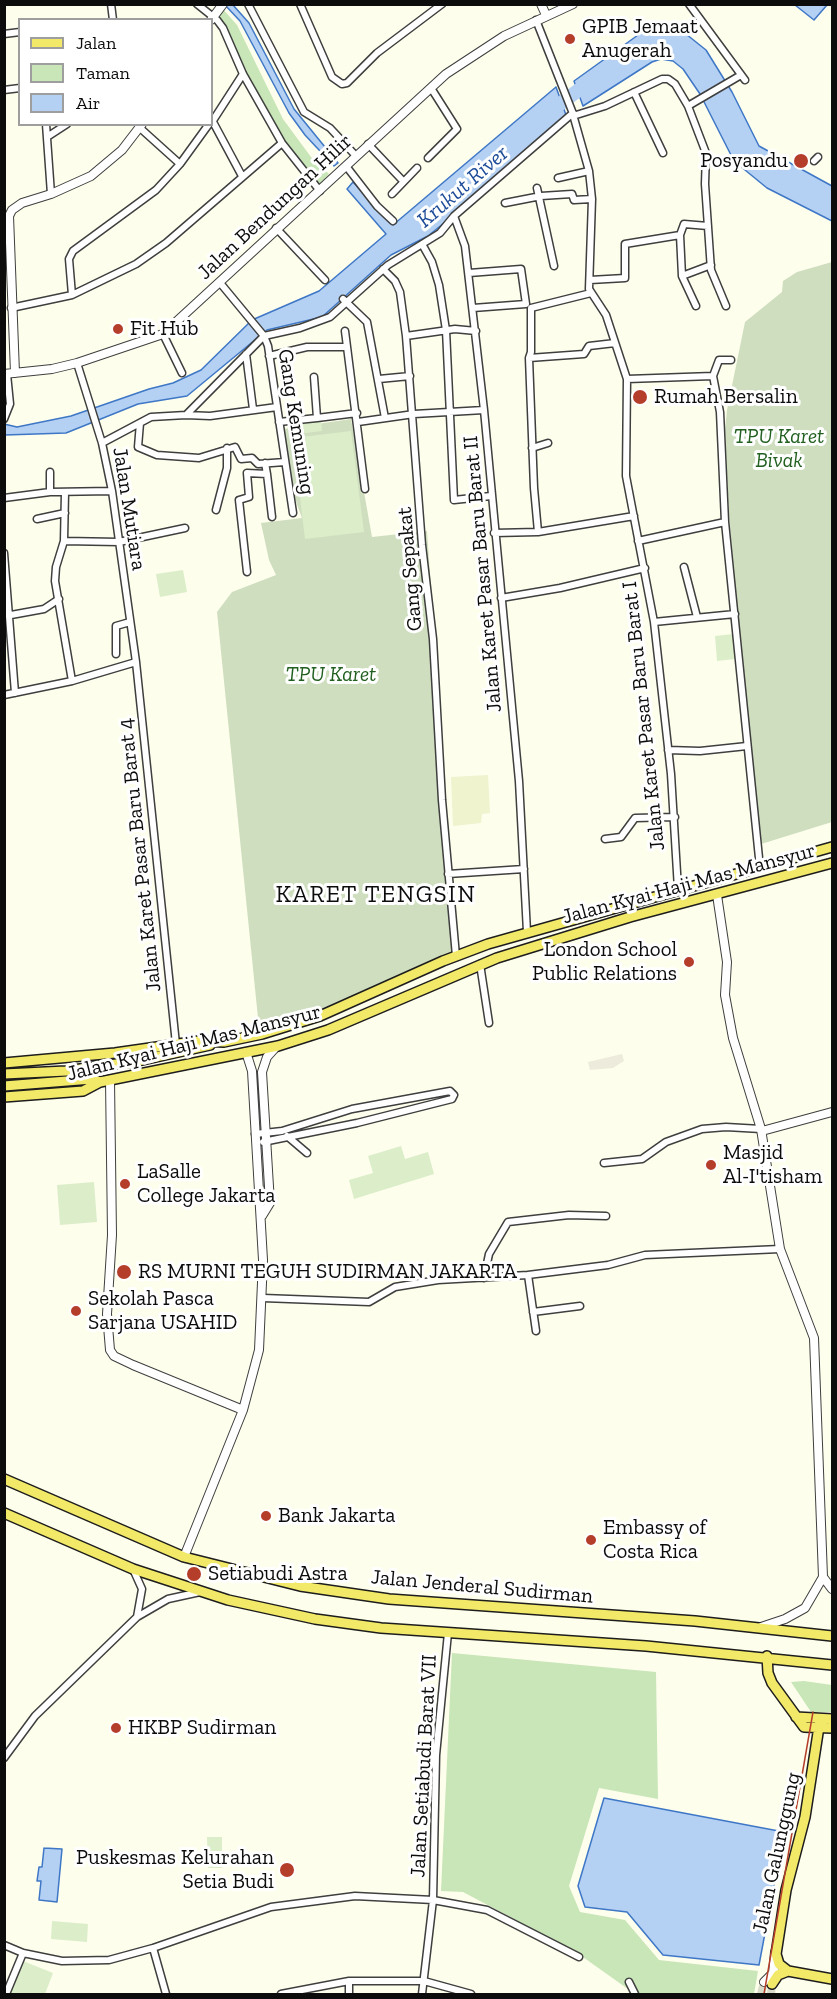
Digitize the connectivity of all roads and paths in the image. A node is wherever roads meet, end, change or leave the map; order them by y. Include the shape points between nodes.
1 (197, 4) edge
2 (222, 4) edge
3 (248, 4) edge
4 (442, 4) edge
5 (541, 4) edge
6 (573, 4) edge
7 (689, 4) edge
8 (303, 6) edge
9 (546, 15) junction
10 (214, 16) edge
11 (536, 20) junction
12 (243, 74) junction
13 (431, 88) junction
14 (634, 92) junction
15 (688, 106) junction
16 (573, 113) junction
17 (213, 119) edge
18 (213, 125) edge
19 (46, 126) edge
20 (63, 126) edge
21 (141, 126) edge
22 (208, 126) edge
23 (47, 137) junction
24 (282, 143) junction
25 (368, 144) junction
26 (663, 153) dead end
27 (356, 156) junction
28 (428, 158) dead end
29 (180, 164) junction
30 (345, 167) junction
31 (417, 168) dead end
32 (589, 171) junction
33 (242, 176) junction
34 (558, 178) dead end
35 (403, 181) junction
36 (537, 188) dead end
37 (320, 191) junction
38 (51, 194) junction
39 (392, 194) dead end
40 (541, 196) junction
41 (592, 200) junction
42 (505, 203) dead end
43 (7, 213) edge
44 (454, 216) junction
45 (393, 221) dead end
46 (708, 226) junction
47 (276, 228) junction
48 (680, 236) junction
49 (422, 244) junction
50 (711, 265) junction
51 (554, 266) dead end
52 (383, 269) junction
53 (469, 273) junction
54 (682, 276) junction
55 (325, 280) dead end
56 (590, 280) junction
57 (220, 284) junction
58 (591, 293) junction
59 (72, 296) junction
60 (344, 300) junction
61 (696, 306) dead end
62 (726, 306) dead end
63 (11, 308) junction
64 (473, 308) junction
65 (446, 330) junction
66 (345, 331) dead end
67 (476, 331) junction
68 (163, 334) junction
69 (263, 335) junction
70 (406, 336) junction
71 (615, 343) junction
72 (347, 347) junction
73 (246, 354) junction
74 (269, 356) junction
75 (529, 358) junction
76 (731, 360) dead end
77 (77, 363) junction
78 (9, 374) edge
79 (182, 374) dead end
80 (410, 376) junction
81 (713, 376) junction
82 (314, 377) dead end
83 (379, 379) junction
84 (627, 379) junction
85 (277, 407) junction
86 (253, 409) junction
87 (484, 410) junction
88 (357, 413) junction
89 (448, 413) junction
90 (414, 414) junction
91 (186, 415) junction
92 (317, 418) junction
93 (385, 418) junction
94 (4, 419) edge
95 (279, 422) junction
96 (358, 422) junction
97 (140, 423) junction
98 (548, 443) dead end
99 (102, 444) junction
100 (227, 448) junction
101 (532, 448) junction
102 (285, 462) junction
103 (265, 463) junction
104 (50, 472) dead end
105 (267, 474) junction
106 (365, 489) dead end
107 (112, 491) junction
108 (50, 492) junction
109 (65, 492) junction
110 (491, 496) junction
111 (4, 498) edge
112 (216, 510) dead end
113 (65, 513) junction
114 (293, 513) dead end
115 (634, 516) junction
116 (272, 517) dead end
117 (37, 519) dead end
118 (725, 522) junction
119 (184, 528) dead end
120 (538, 532) junction
121 (494, 533) junction
122 (64, 541) junction
123 (638, 541) junction
124 (119, 542) junction
125 (4, 553) edge
126 (684, 567) dead end
127 (645, 568) junction
128 (247, 572) dead end
129 (501, 598) junction
130 (59, 599) junction
131 (735, 614) junction
132 (11, 615) junction
133 (697, 617) junction
134 (654, 621) junction
135 (130, 622) junction
136 (116, 654) dead end
137 (136, 662) junction
138 (72, 681) junction
139 (15, 693) junction
140 (4, 695) edge
141 (747, 746) junction
142 (668, 750) junction
143 (675, 817) junction
144 (605, 839) dead end
145 (832, 847) edge
146 (832, 863) edge
147 (760, 868) junction
148 (524, 869) junction
149 (448, 874) junction
150 (678, 889) junction
151 (717, 895) junction
152 (527, 932) junction
153 (456, 956) junction
154 (480, 964) junction
155 (489, 1023) dead end
156 (224, 1042) junction
157 (176, 1044) junction
158 (278, 1046) junction
159 (246, 1052) junction
160 (4, 1063) edge
161 (4, 1074) edge
162 (105, 1081) junction
163 (4, 1086) edge
164 (433, 1094) junction
165 (4, 1097) edge
166 (435, 1103) junction
167 (352, 1109) junction
168 (832, 1112) edge
169 (328, 1118) junction
170 (357, 1123) junction
171 (332, 1128) junction
172 (762, 1130) junction
173 (282, 1131) junction
174 (266, 1137) junction
175 (256, 1138) junction
176 (289, 1138) junction
177 (307, 1153) dead end
178 (604, 1163) dead end
179 (606, 1216) dead end
180 (261, 1217) junction
181 (780, 1249) junction
182 (528, 1275) junction
183 (484, 1278) junction
184 (263, 1298) junction
185 (580, 1306) dead end
186 (533, 1312) junction
187 (536, 1331) dead end
188 (243, 1410) junction
189 (4, 1479) edge
190 (4, 1513) edge
191 (184, 1557) junction
192 (133, 1569) junction
193 (823, 1577) junction
194 (832, 1589) edge
195 (200, 1592) junction
196 (137, 1617) junction
197 (761, 1627) junction
198 (448, 1633) junction
199 (832, 1636) edge
200 (767, 1656) junction
201 (832, 1665) edge
202 (832, 1719) edge
203 (820, 1724) junction
204 (832, 1728) edge
205 (4, 1758) edge
206 (433, 1900) junction
207 (4, 1945) edge
208 (153, 1948) junction
209 (776, 1950) junction
210 (23, 1953) junction
211 (579, 1957) dead end
212 (788, 1971) junction
213 (772, 1972) junction
214 (832, 1979) edge
215 (349, 1981) junction
216 (424, 1981) junction
217 (629, 1982) dead end
218 (769, 1983) joint
219 (283, 1994) edge
220 (6, 1995) edge
221 (165, 1995) edge
222 (350, 1995) edge
223 (422, 1995) edge
224 (471, 1995) edge
225 (635, 1995) edge

1 - 10 street
2 - 10 street
3 - 27 street via 304,112 330,128
4 - 8 street via 342,84 332,77
5 - 9 street
6 - 9 street, Jalan Bendungan Hilir
7 - 15 street via 743,78
9 - 11 street, Jalan Bendungan Hilir
10 - 12 street
11 - 13 street, Jalan Bendungan Hilir via 470,58
11 - 16 street, Jalan Karet Pasar Baru Barat I
12 - 17 street
12 - 24 street
13 - 25 street, Jalan Bendungan Hilir
13 - 28 street via 456,126 455,133
14 - 15 street via 668,79
14 - 16 street via 605,106
14 - 26 street
15 - 46 street via 708,160
16 - 32 street, Jalan Karet Pasar Baru Barat I
16 - 44 street
18 - 33 street
19 - 23 street
20 - 23 street
21 - 29 street
21 - 38 street via 122,150 91,176
22 - 29 street
23 - 38 street
24 - 33 street
24 - 37 street
25 - 27 street, Jalan Bendungan Hilir
25 - 35 street
27 - 30 street, Jalan Bendungan Hilir
29 - 59 street via 156,190 73,251 69,260
30 - 37 street, Jalan Bendungan Hilir
30 - 45 street
31 - 35 street
32 - 34 street
32 - 41 street, Jalan Karet Pasar Baru Barat I
33 - 59 street via 166,243 136,264
35 - 39 street
36 - 40 street
37 - 47 street, Jalan Bendungan Hilir
38 - 43 street via 22,203
40 - 41 street via 572,194 574,200
40 - 42 street
40 - 51 street
41 - 56 street, Jalan Karet Pasar Baru Barat I
43 - 63 street
44 - 49 street via 440,234
44 - 53 street, Jalan Karet Pasar Baru Barat II via 465,246
46 - 48 street via 684,224
46 - 50 street
47 - 55 street
47 - 57 street, Jalan Bendungan Hilir
48 - 54 street
48 - 56 street via 625,244 625,278
49 - 52 street
49 - 65 street via 439,285
50 - 54 street
50 - 62 street
52 - 60 street
52 - 70 street, Gang Sepakat via 400,292
53 - 64 street, Jalan Karet Pasar Baru Barat II
53 - 64 street via 521,269 526,304
54 - 61 street
56 - 58 street, Jalan Karet Pasar Baru Barat I
57 - 68 street, Jalan Bendungan Hilir
57 - 69 street
58 - 71 street, Jalan Karet Pasar Baru Barat I via 603,309
58 - 75 street via 531,309
59 - 63 street
60 - 69 street via 330,317
60 - 83 street via 367,322
63 - 78 street
64 - 67 street, Jalan Karet Pasar Baru Barat II
65 - 67 street
65 - 70 street
65 - 89 street
66 - 72 street
67 - 87 street, Jalan Karet Pasar Baru Barat II
68 - 77 street, Jalan Bendungan Hilir
68 - 79 street
69 - 73 street
69 - 74 street, Gang Kemuning
70 - 80 street, Gang Sepakat
71 - 75 street via 589,346 584,354
71 - 84 street, Jalan Karet Pasar Baru Barat I
72 - 74 street via 307,347
72 - 88 street
73 - 86 street
73 - 91 street
74 - 85 street, Gang Kemuning
75 - 101 street
76 - 81 street via 719,360
77 - 78 street, Jalan Bendungan Hilir
77 - 99 street, Jalan Mutiara
78 - 94 street via 10,404
80 - 83 street
80 - 90 street, Gang Sepakat
81 - 84 street
81 - 118 street via 720,412
82 - 92 street
83 - 93 street
84 - 115 street, Jalan Karet Pasar Baru Barat I via 626,476
85 - 86 street
85 - 95 street, Gang Kemuning
86 - 91 street via 210,416
87 - 89 street
87 - 110 street, Jalan Karet Pasar Baru Barat II
88 - 92 street
88 - 96 street
89 - 90 street
89 - 110 street via 454,500
90 - 93 street
90 - 149 street, Gang Sepakat via 422,545 438,693
91 - 97 street via 162,414
92 - 95 street
93 - 96 street
95 - 102 street, Gang Kemuning
96 - 106 street
97 - 99 street
97 - 100 street via 138,447 157,455 199,458
98 - 101 street
99 - 107 street, Jalan Mutiara
100 - 103 street via 237,447 243,459
100 - 112 street via 227,468
101 - 120 street
102 - 103 street
102 - 114 street, Gang Kemuning
103 - 105 street
104 - 108 street
105 - 116 street
105 - 128 street via 247,473 249,497 240,499
107 - 109 street
107 - 124 street, Jalan Mutiara
108 - 109 street
108 - 111 street
109 - 113 street
110 - 121 street, Jalan Karet Pasar Baru Barat II
113 - 117 street
113 - 122 street
115 - 120 street
115 - 123 street, Jalan Karet Pasar Baru Barat I
118 - 123 street
118 - 131 street
119 - 124 street
120 - 121 street
121 - 129 street, Jalan Karet Pasar Baru Barat II
122 - 124 street
122 - 130 street via 56,567
123 - 127 street, Jalan Karet Pasar Baru Barat I
124 - 135 street, Jalan Mutiara
125 - 132 street
126 - 133 street
127 - 129 street
127 - 134 street, Jalan Karet Pasar Baru Barat I
129 - 148 street, Jalan Karet Pasar Baru Barat II
130 - 132 street via 44,609
130 - 138 street
131 - 133 street
131 - 141 street
132 - 139 street
133 - 134 street
134 - 142 street, Jalan Karet Pasar Baru Barat I
135 - 136 street via 116,626
135 - 137 street, Jalan Mutiara
137 - 138 street
137 - 157 street, Jalan Karet Pasar Baru Barat 4
138 - 139 street
139 - 140 street
141 - 142 street
141 - 147 street
142 - 143 street, Jalan Karet Pasar Baru Barat I
143 - 144 street via 635,818 621,837
143 - 150 street, Jalan Karet Pasar Baru Barat I
145 - 147 main road, Jalan Kyai Haji Mas Mansyur
146 - 151 main road, Jalan Kyai Haji Mas Mansyur
147 - 150 main road, Jalan Kyai Haji Mas Mansyur
148 - 149 street
148 - 152 street, Jalan Karet Pasar Baru Barat II
149 - 153 street, Gang Sepakat
150 - 152 main road, Jalan Kyai Haji Mas Mansyur
151 - 154 main road, Jalan Kyai Haji Mas Mansyur
151 - 172 street via 727,962 725,995 729,1018
152 - 153 main road, Jalan Kyai Haji Mas Mansyur
153 - 156 main road, Jalan Kyai Haji Mas Mansyur via 321,1016
154 - 155 street
154 - 158 main road, Jalan Kyai Haji Mas Mansyur via 336,1027
156 - 157 main road, Jalan Kyai Haji Mas Mansyur
156 - 161 main road via 138,1061 66,1071
157 - 160 main road, Jalan Kyai Haji Mas Mansyur
158 - 159 main road, Jalan Kyai Haji Mas Mansyur
158 - 174 street via 267,1057 262,1072
159 - 162 main road, Jalan Kyai Haji Mas Mansyur
159 - 175 street via 252,1071
162 - 163 main road
162 - 165 main road, Jalan Kyai Haji Mas Mansyur via 70,1093
162 - 188 street via 112,1229 107,1314 110,1350 133,1365
164 - 166 street
164 - 166 street via 450,1091 454,1095
164 - 167 street
166 - 170 street
167 - 169 street
167 - 170 street
168 - 172 street
169 - 171 street
169 - 173 street
170 - 171 street
171 - 176 street
172 - 178 street via 702,1130 666,1142 642,1159
172 - 181 street
173 - 174 street
173 - 176 street
174 - 175 street
174 - 176 street
174 - 180 street via 270,1203
175 - 180 street
176 - 177 street
179 - 183 street via 569,1215 508,1222 489,1254
180 - 184 street
181 - 182 street via 645,1255 608,1265
181 - 193 street via 813,1330
182 - 183 street
182 - 186 street
183 - 184 street via 395,1287 369,1302
184 - 188 street via 259,1350
185 - 186 street
186 - 187 street
188 - 191 street
189 - 191 main road, Jalan Jenderal Sudirman
190 - 192 main road
191 - 197 main road, Jalan Jenderal Sudirman via 300,1586 369,1597
192 - 195 main road
192 - 196 street via 142,1589
193 - 194 street
193 - 197 street via 805,1608
195 - 196 street via 168,1599
195 - 198 main road via 315,1619
196 - 205 street via 35,1716
197 - 199 main road, Jalan Jenderal Sudirman
198 - 200 main road
198 - 206 street, Jalan Setiabudi Barat VII via 436,1755
200 - 201 main road
200 - 203 main road via 772,1683 796,1717 804,1727
202 - 203 main road
203 - 204 main road
203 - 209 main road, Jalan Galunggung via 805,1817 786,1890
206 - 208 street via 355,1896 271,1907
206 - 211 street via 500,1914
206 - 216 street, Jalan Setiabudi Barat VII
207 - 210 street
208 - 210 street via 109,1960 63,1961
208 - 221 street
209 - 212 main road, Jalan Galunggung via 777,1961
209 - 213 street
210 - 220 street
212 - 213 street
212 - 214 main road
212 - 218 main road
213 - 218 street
215 - 216 street
215 - 219 street
215 - 222 street
216 - 223 street, Jalan Setiabudi Barat VII
216 - 224 street
217 - 225 street

